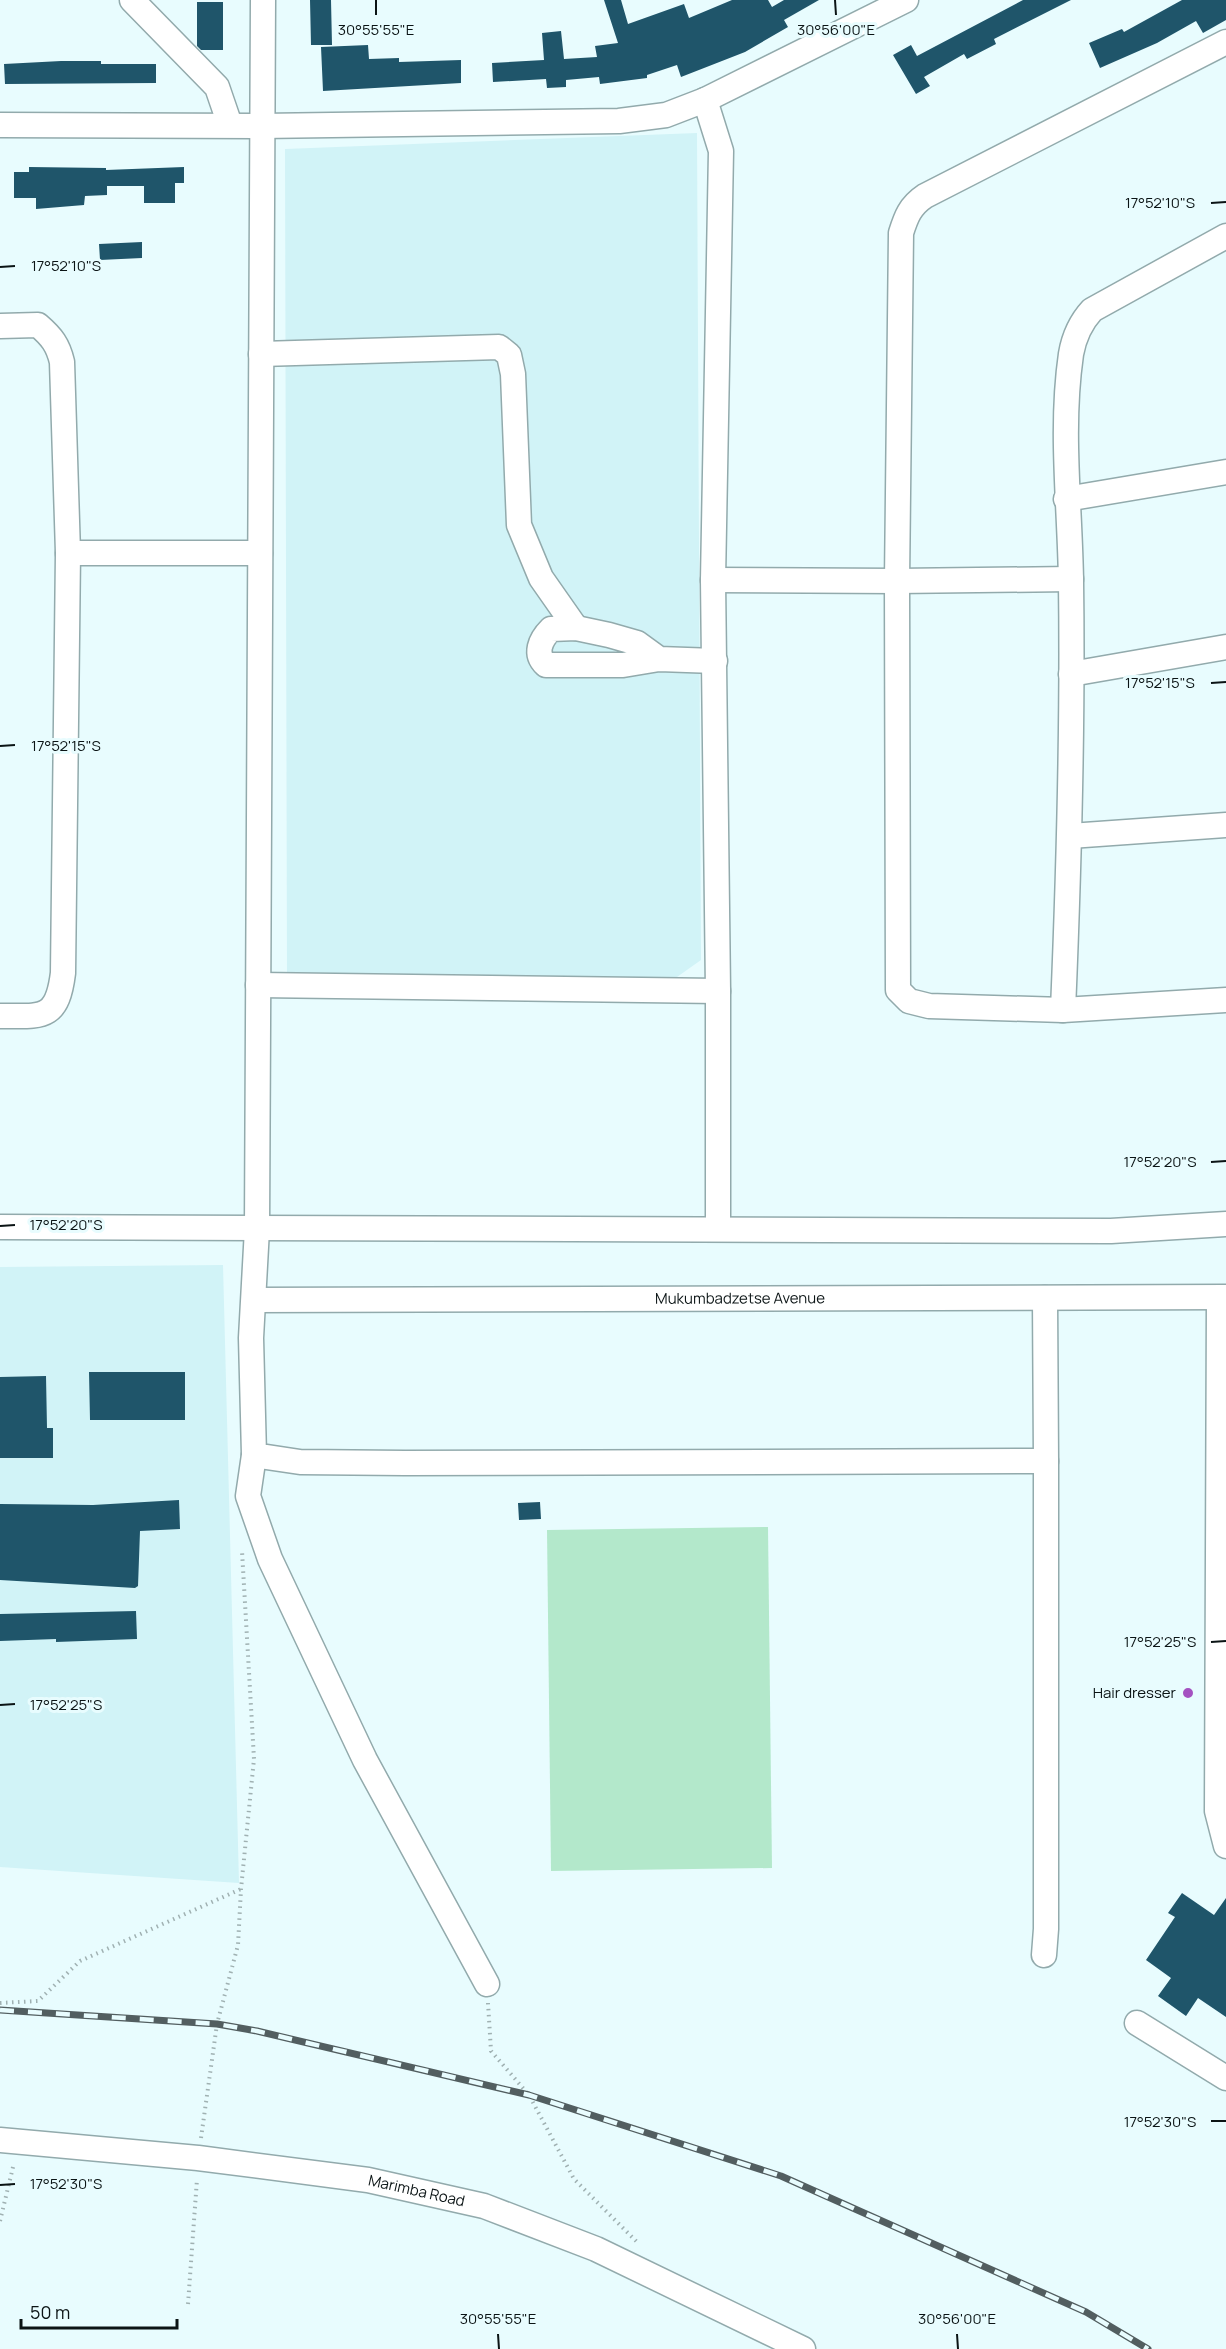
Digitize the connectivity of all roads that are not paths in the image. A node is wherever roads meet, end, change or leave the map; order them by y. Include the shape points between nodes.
1 (132, 0) edge
2 (263, 0) edge
3 (906, 0) edge
4 (1226, 42) edge
5 (705, 100) junction
6 (0, 125) edge
7 (230, 125) junction
8 (261, 126) junction
9 (1226, 236) edge
10 (0, 326) edge
11 (261, 354) junction
12 (1226, 472) edge
13 (1066, 498) junction
14 (68, 553) junction
15 (260, 553) junction
16 (1071, 579) junction
17 (713, 580) junction
18 (897, 581) junction
19 (576, 628) junction
20 (1226, 647) edge
21 (659, 659) junction
22 (715, 661) junction
23 (1071, 674) junction
24 (1226, 825) edge
25 (1070, 836) junction
26 (258, 985) junction
27 (718, 991) junction
28 (1226, 1000) edge
29 (1063, 1010) junction
30 (0, 1016) edge
31 (1226, 1224) edge
32 (0, 1227) edge
33 (718, 1228) junction
34 (257, 1229) junction
35 (1223, 1297) edge
36 (1045, 1298) junction
37 (254, 1300) junction
38 (254, 1455) junction
39 (1046, 1461) junction
40 (1226, 1846) edge
41 (1044, 1955) dead end
42 (487, 1984) road end
43 (1137, 2023) dead end
44 (1226, 2078) edge
45 (10, 2141) edge
46 (803, 2349) edge

1 - 7 street via 217,87
2 - 8 street
3 - 5 street
4 - 18 street via 925,196 907,214 901,233
5 - 8 street via 666,115 619,121
5 - 17 street via 721,151
6 - 7 street
7 - 8 street
8 - 11 street
9 - 13 street via 1092,310 1083,320 1071,353
10 - 14 street via 38,325 58,346 62,362
11 - 15 street
11 - 19 street via 499,347 508,355 513,374 519,525 542,579
12 - 13 street
13 - 16 street
14 - 15 street
14 - 30 street via 60,994 52,1008 42,1014
15 - 26 street
16 - 18 street
16 - 23 street
17 - 18 street
17 - 22 street
18 - 29 street via 898,990 905,999 929,1006
19 - 21 street via 637,643
19 - 21 street via 551,629 545,635 538,650 546,665 623,665
20 - 23 street
21 - 22 street
22 - 27 street
23 - 25 street
24 - 25 street
25 - 29 street
26 - 27 street
26 - 34 street
27 - 33 street
28 - 29 street
31 - 33 street via 1111,1231
32 - 34 street
33 - 34 street
34 - 37 street
35 - 36 street, Mukumbadzetse Avenue
35 - 40 street via 1217,1811
36 - 37 street, Mukumbadzetse Avenue
36 - 39 street
37 - 38 street
38 - 39 street via 300,1462 405,1463
38 - 42 street via 248,1496 270,1559 365,1760
39 - 41 street
43 - 44 street
45 - 46 street, Marimba Road via 198,2158 368,2180 484,2206 596,2248

